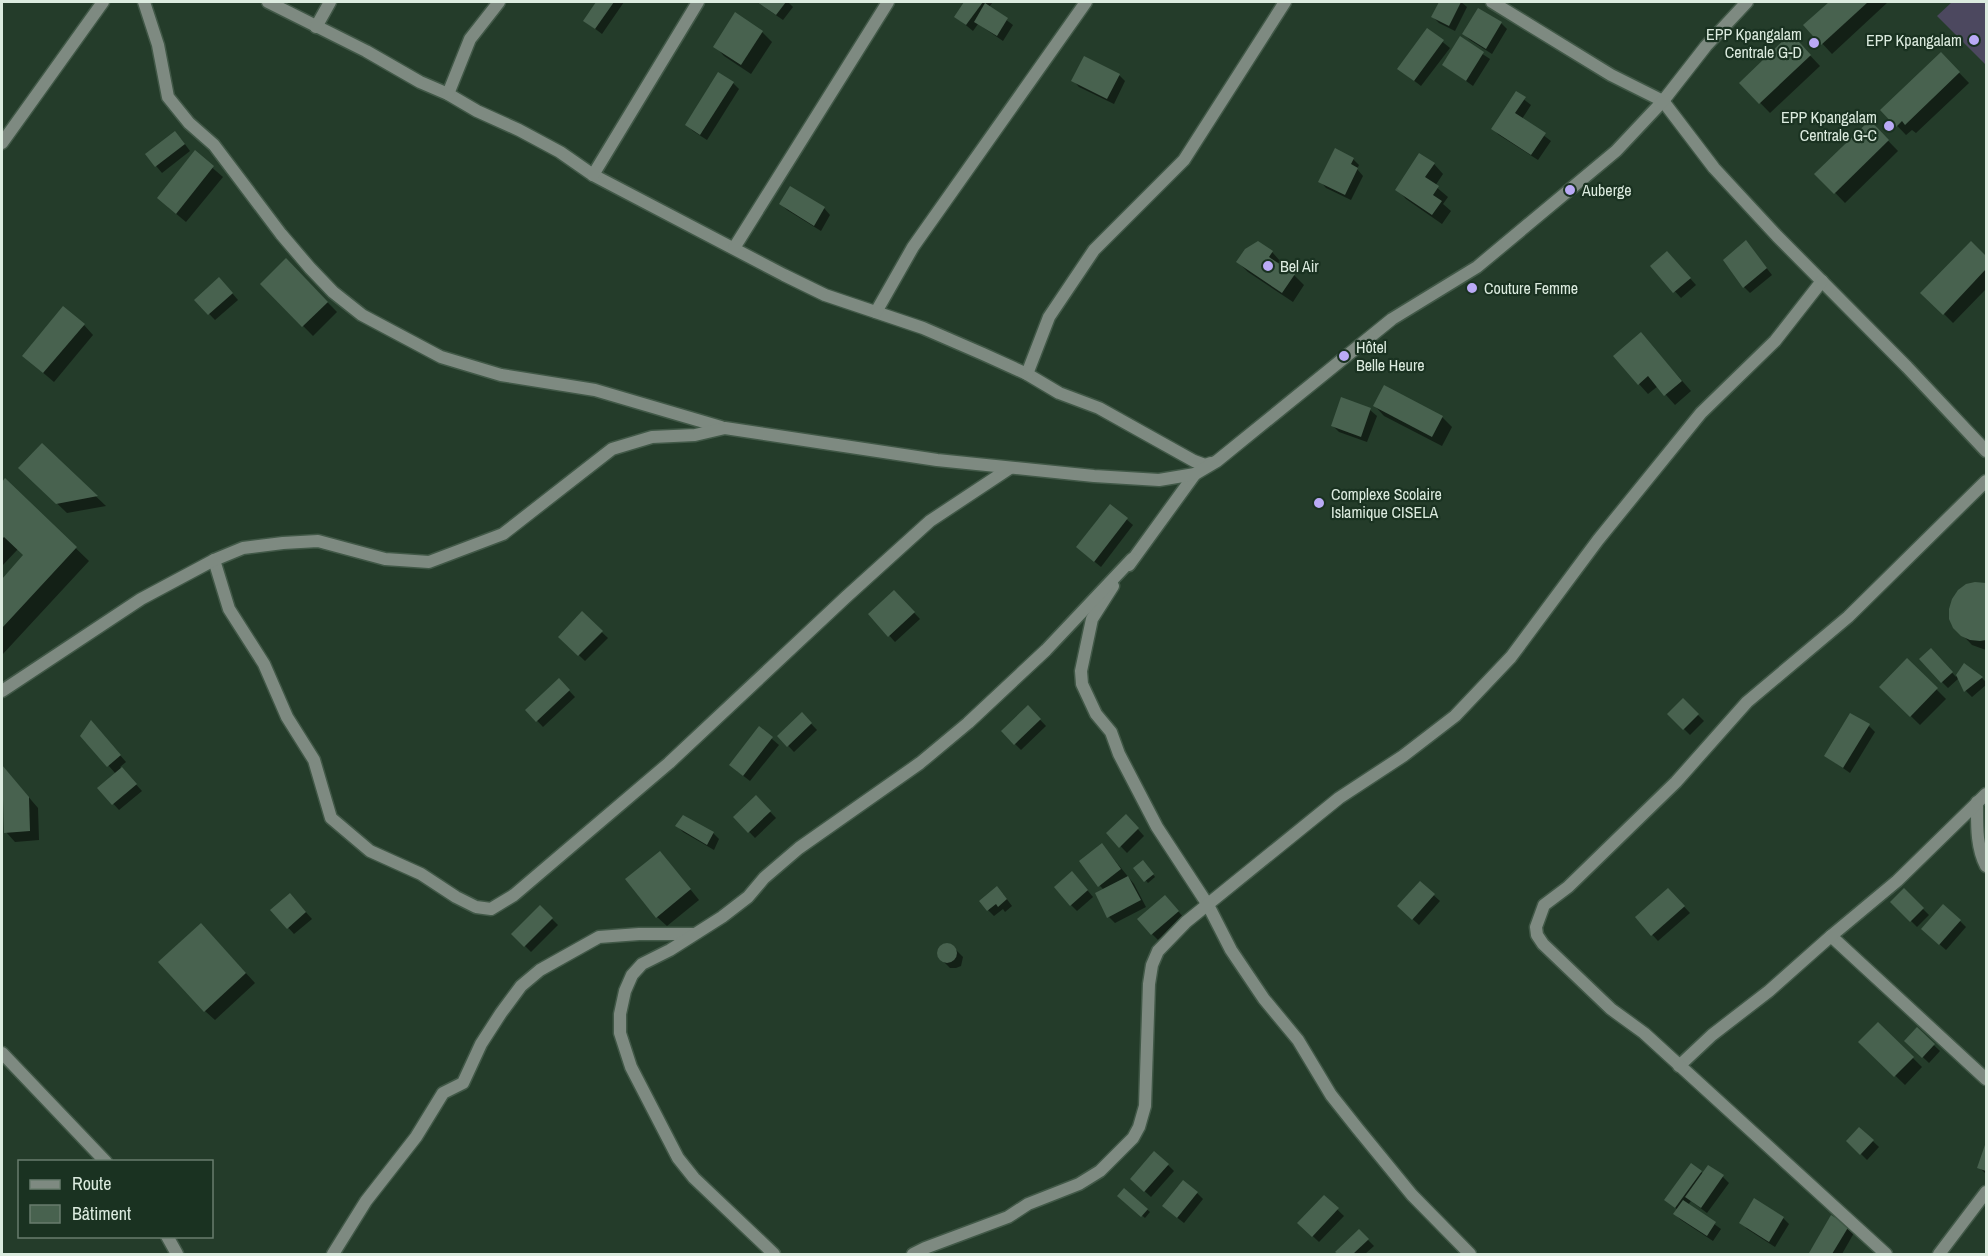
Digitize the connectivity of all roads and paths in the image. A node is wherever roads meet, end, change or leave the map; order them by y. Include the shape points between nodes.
1 (103, 2) edge
2 (144, 2) edge
3 (268, 2) edge
4 (330, 2) edge
5 (499, 2) edge
6 (698, 2) edge
7 (888, 2) edge
8 (1086, 2) edge
9 (1285, 2) edge
10 (1492, 2) edge
11 (1747, 2) edge
12 (316, 27) junction
13 (448, 94) junction
14 (1663, 101) junction
15 (2, 143) edge
16 (593, 176) junction
17 (734, 248) junction
18 (1822, 281) junction
19 (876, 312) junction
20 (1027, 374) junction
21 (725, 428) junction
22 (1986, 451) edge
23 (1217, 461) junction
24 (1010, 468) junction
25 (1195, 474) junction
26 (1986, 481) edge
27 (1132, 559) junction
28 (214, 560) junction
29 (2, 691) edge
30 (1982, 798) edge
31 (1986, 866) edge
32 (1208, 905) junction
33 (695, 934) junction
34 (1831, 936) junction
35 (2, 1053) edge
36 (1679, 1066) junction
37 (1986, 1079) edge
38 (105, 1160) edge
39 (1986, 1192) edge
40 (168, 1238) edge
41 (177, 1254) edge
42 (333, 1254) edge
43 (774, 1254) edge
44 (913, 1254) edge
45 (1470, 1254) edge
46 (1886, 1254) edge
47 (1939, 1254) edge

1 - 15 street
2 - 21 street via 158,45 168,97 214,145 310,268 362,315 441,357 501,375 595,390
3 - 12 street
4 - 12 street
5 - 13 street via 470,39
6 - 16 street
7 - 17 street
8 - 19 street via 913,247
9 - 20 street via 1184,160 1094,250 1049,317
10 - 14 street via 1611,75
11 - 14 street
12 - 13 street
13 - 16 street via 560,152
14 - 18 street via 1714,168
14 - 23 street via 1616,151 1477,267 1392,319
16 - 17 street
17 - 19 street via 825,295
18 - 22 street
18 - 32 street via 1775,341 1701,413 1598,540 1511,657 1455,716 1314,818
19 - 20 street via 923,328
20 - 23 street via 1059,393 1099,408 1194,461 1205,465
21 - 24 street
21 - 28 street via 695,435 652,437 612,449 503,534 429,562 385,559 318,541 243,548
23 - 25 street
24 - 25 street via 1159,480
24 - 28 street via 930,521 669,763 514,895 491,909 476,907 421,874 370,851 331,818 314,760 287,717 264,664 229,609
25 - 27 street
26 - 36 street via 1848,617 1747,702 1677,782 1540,912 1537,935 1544,944 1611,1009
27 - 32 street via 1092,619 1081,670 1082,684 1096,714 1111,732 1157,827
27 - 33 street via 1046,650 968,723 920,763 799,848 748,897
28 - 29 street via 141,599
30 - 31 street via 1978,832
30 - 34 street via 1897,881
32 - 44 street via 1168,940 1152,965 1145,1107 1133,1138 1100,1171 1079,1184
32 - 45 street via 1231,950 1298,1040 1331,1095 1412,1195
33 - 42 street via 599,937 540,970 521,986 481,1044 463,1083 443,1093
33 - 43 street via 642,964 632,975 620,1014 620,1033 631,1067 678,1158
34 - 36 street
34 - 37 street
35 - 38 street
36 - 46 street
39 - 47 street
40 - 41 street

